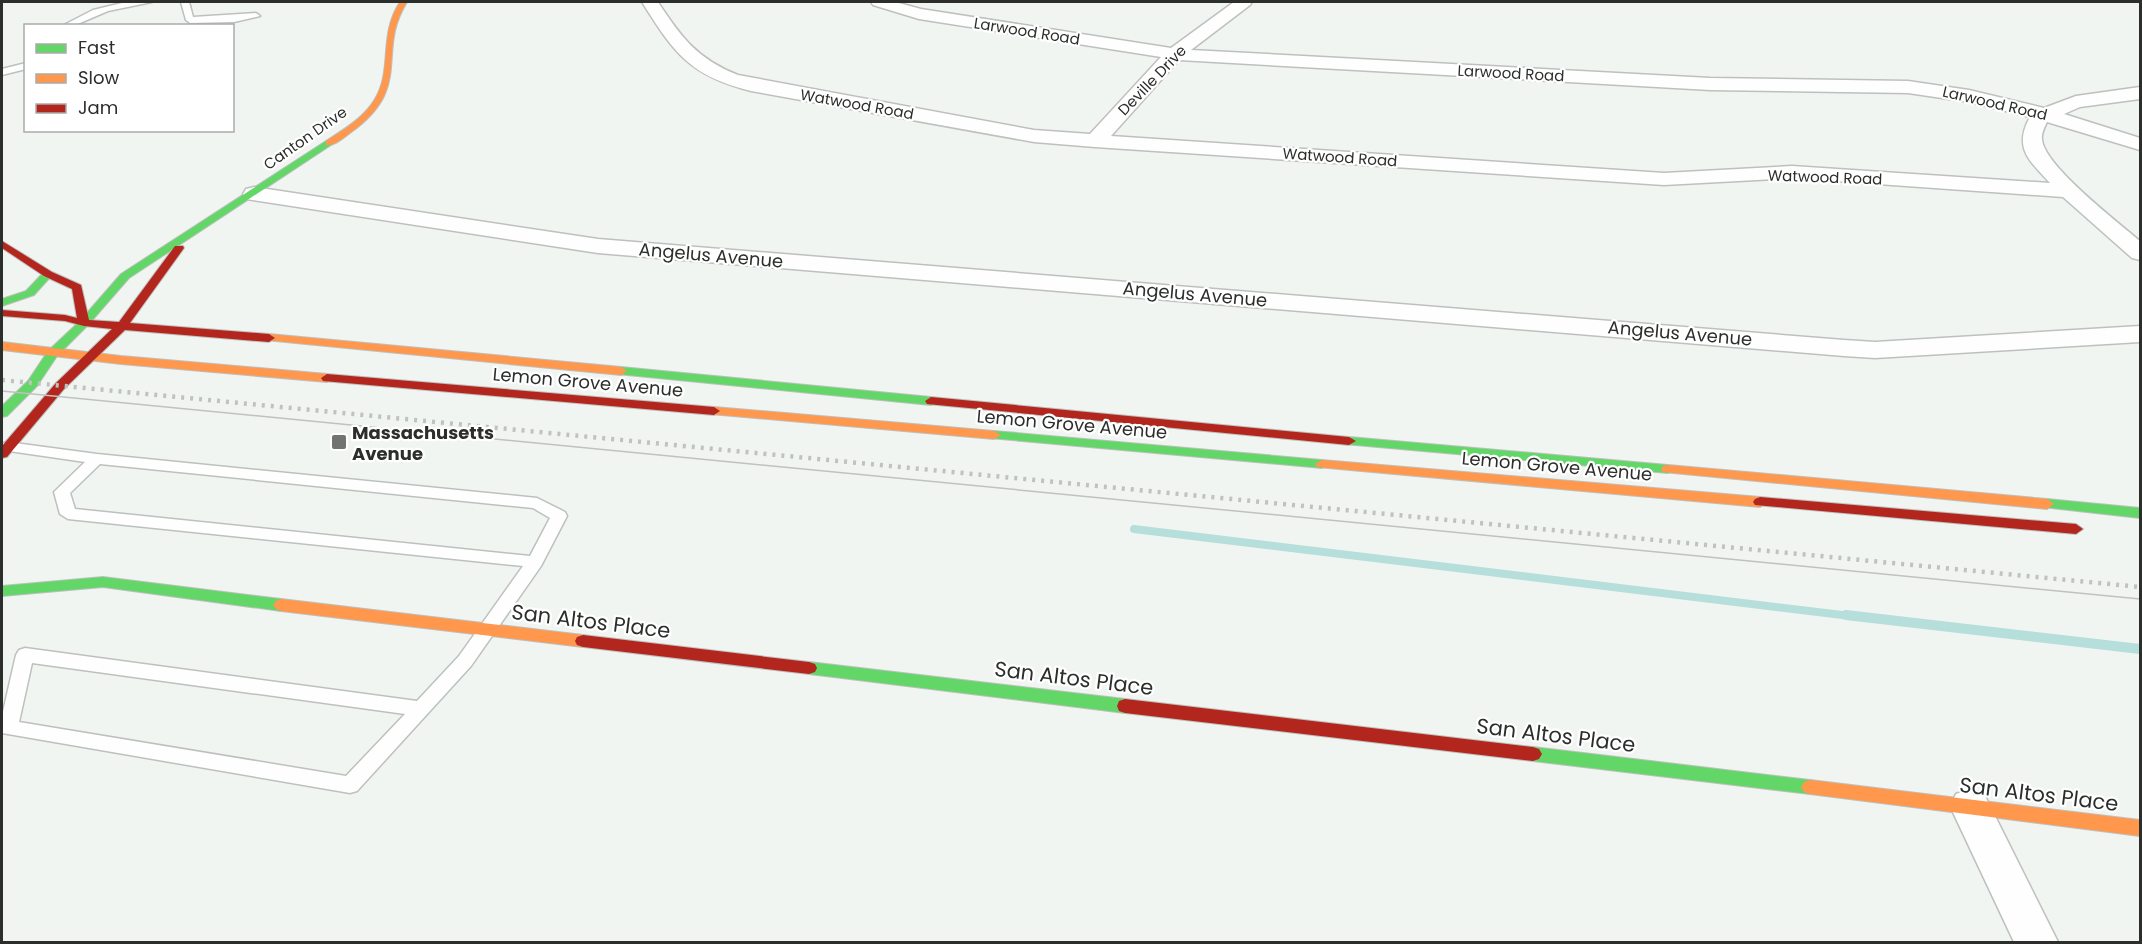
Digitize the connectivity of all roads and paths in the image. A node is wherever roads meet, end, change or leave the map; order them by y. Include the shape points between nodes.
1 (148, 2) edge
2 (185, 2) edge
3 (403, 2) edge
4 (650, 2) edge
5 (879, 2) edge
6 (1244, 2) edge
7 (256, 16) dead end
8 (69, 24) edge
9 (1174, 54) junction
10 (24, 66) edge
11 (2, 72) edge
12 (2140, 93) edge
13 (2047, 114) junction
14 (1095, 141) junction
15 (2140, 144) edge
16 (2069, 191) junction
17 (254, 194) junction
18 (188, 234) junction
19 (2, 244) edge
20 (2140, 253) edge
21 (48, 274) junction
22 (2, 303) edge
23 (2, 313) edge
24 (84, 322) junction
25 (123, 325) junction
26 (2140, 334) edge
27 (2, 346) edge
28 (52, 354) junction
29 (92, 357) junction
30 (2, 413) edge
31 (4, 450) edge
32 (97, 459) junction
33 (2134, 512) edge
34 (2093, 531) dead end
35 (535, 562) junction
36 (2, 591) edge
37 (486, 629) junction
38 (422, 709) junction
39 (1970, 806) junction
40 (2140, 828) edge
41 (2036, 942) edge

1 - 8 lane via 110,6 84,14
2 - 7 lane via 190,20
3 - 17 main road, Canton Drive via 392,16 384,87 377,102 352,127
4 - 14 street, Watwood Road via 690,58 726,78 1006,131
5 - 9 street, Larwood Road via 919,14
6 - 9 street, Deville Drive
9 - 13 street, Larwood Road via 1710,84 1908,87 1981,97
9 - 14 street, Deville Drive
10 - 11 lane
12 - 13 street via 2076,102
13 - 15 street, Larwood Road
13 - 16 street via 2038,119 2031,138 2036,155
14 - 16 street, Watwood Road via 1665,179 1792,172
16 - 20 street
17 - 18 main road, Canton Drive
17 - 26 street, Angelus Avenue via 598,246 1844,348 1875,350
18 - 24 main road, Canton Drive via 126,276
18 - 25 main road, Canton Drive
19 - 21 main road
21 - 22 main road via 30,293
21 - 24 main road via 76,288
23 - 24 main road, Lemon Grove Avenue
24 - 25 main road, Lemon Grove Avenue
24 - 28 main road
25 - 29 main road
25 - 33 main road, Lemon Grove Avenue
27 - 28 main road, Lemon Grove Avenue
28 - 29 main road, Lemon Grove Avenue
28 - 30 main road via 33,383
29 - 31 main road via 60,386
29 - 34 main road, Lemon Grove Avenue
31 - 32 lane
32 - 35 lane via 537,503 559,516
32 - 35 lane via 62,492 68,514
35 - 37 lane
36 - 37 main road, San Altos Place via 103,582
37 - 38 lane via 465,661
37 - 39 main road, San Altos Place
38 - 38 lane via 25,655 8,728 350,785
39 - 40 main road, San Altos Place
39 - 41 street

